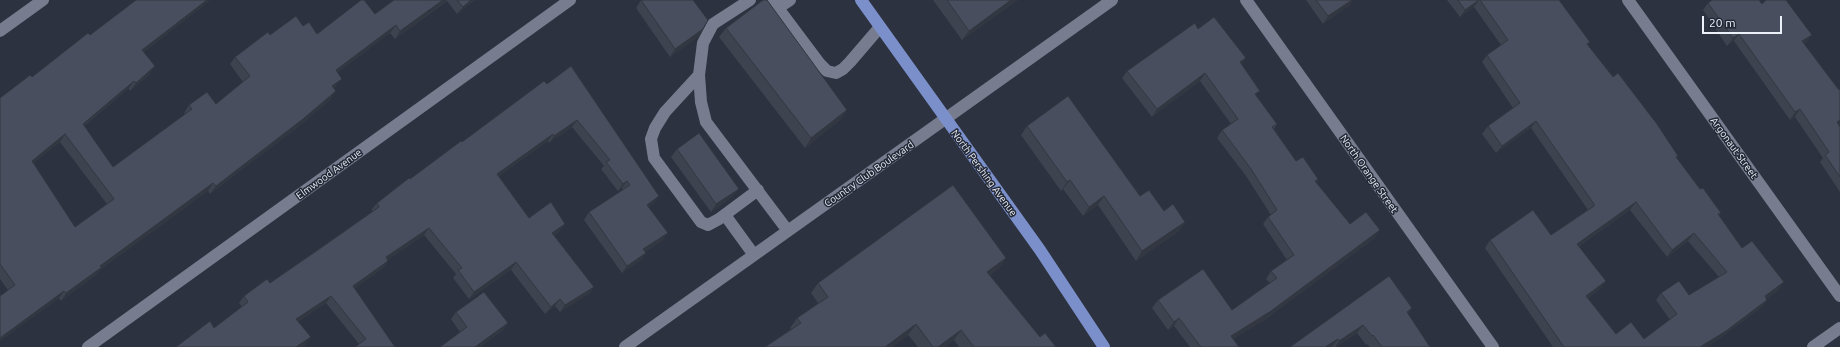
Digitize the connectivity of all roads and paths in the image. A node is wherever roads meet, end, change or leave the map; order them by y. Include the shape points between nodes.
1 (43, 0) edge
2 (570, 0) edge
3 (750, 0) edge
4 (790, 0) edge
5 (861, 0) edge
6 (1112, 0) edge
7 (1246, 0) edge
8 (1628, 0) edge
9 (775, 4) edge
10 (880, 27) junction
11 (0, 31) edge
12 (699, 75) junction
13 (945, 119) junction
14 (758, 190) junction
15 (725, 215) junction
16 (788, 231) junction
17 (754, 255) junction
18 (1840, 296) edge
19 (1840, 328) edge
20 (88, 347) edge
21 (625, 347) edge
22 (1104, 347) edge
23 (1493, 347) edge
24 (1813, 347) edge

1 - 11 street
2 - 20 street, Elmwood Avenue
3 - 12 street via 713,24 703,43
4 - 9 street
5 - 10 main road, North Pershing Avenue
6 - 13 street, Country Club Boulevard
7 - 23 street, North Orange Street
8 - 18 street, Argonaut Street
9 - 10 street via 820,64 827,71 836,73 850,62
10 - 13 main road, North Pershing Avenue
12 - 14 street via 706,122
12 - 15 street via 665,112 651,139 651,149 654,158 701,222 708,225
13 - 16 street, Country Club Boulevard
13 - 22 main road, North Pershing Avenue via 1040,250
14 - 15 street
14 - 16 street
15 - 17 street
16 - 17 street, Country Club Boulevard
17 - 21 street, Country Club Boulevard
19 - 24 street

